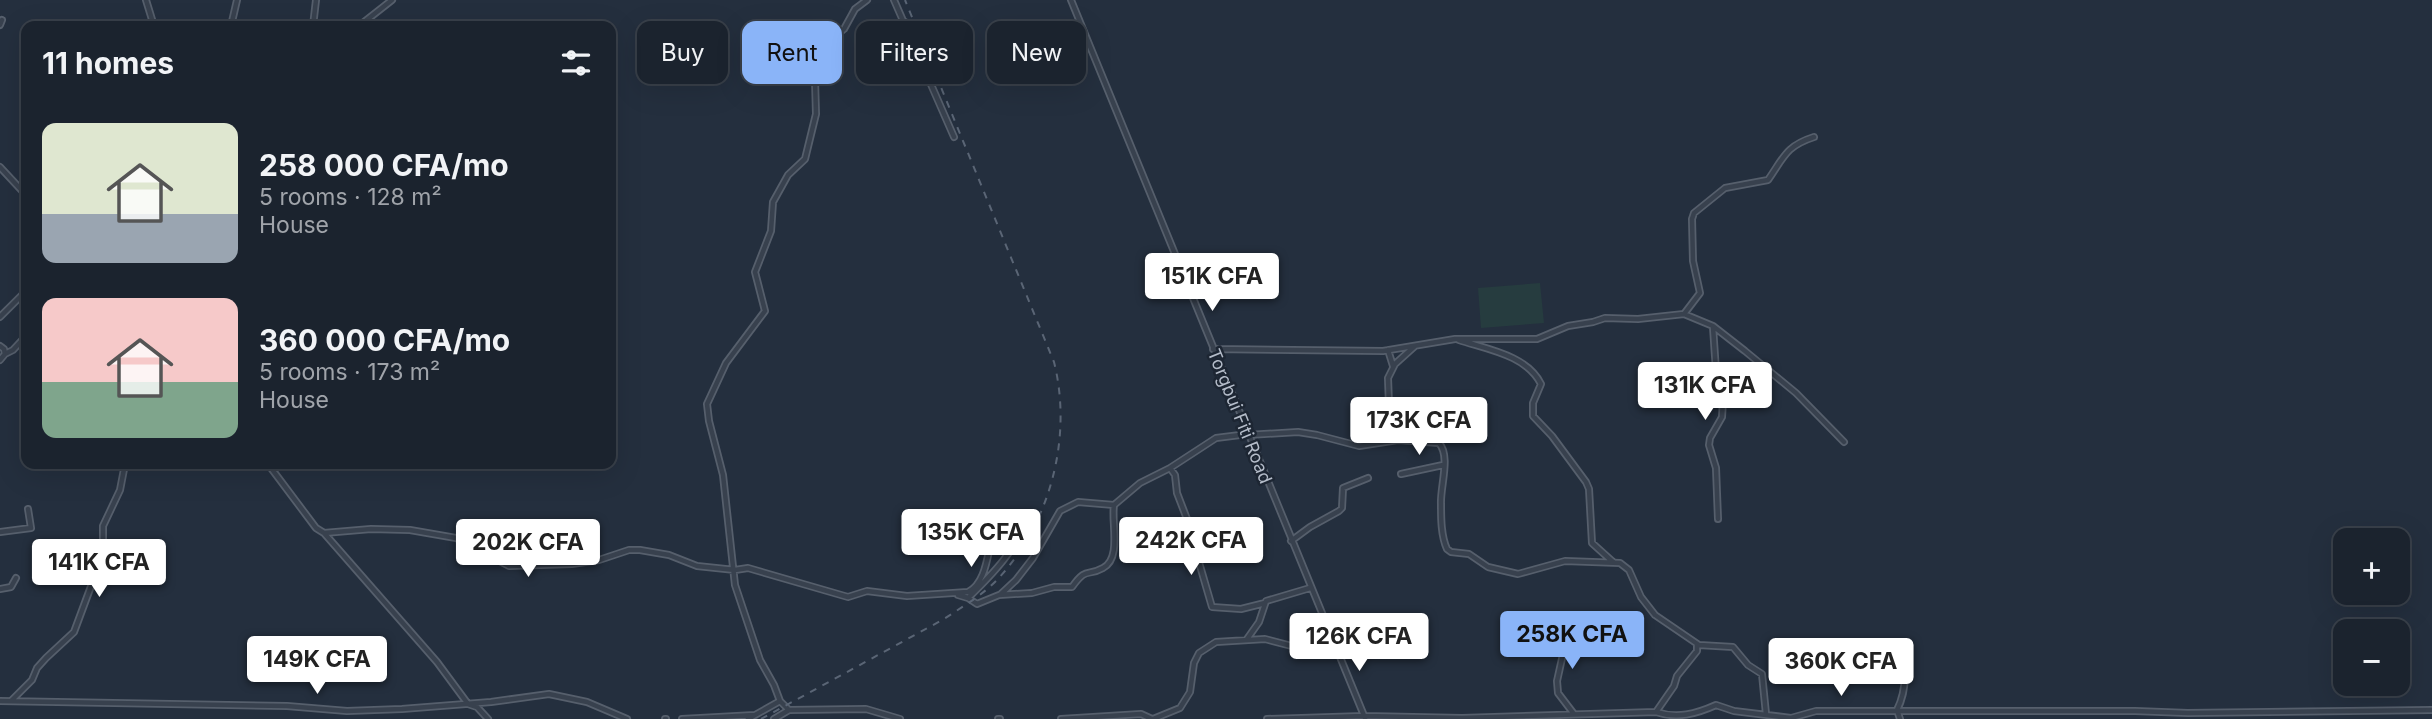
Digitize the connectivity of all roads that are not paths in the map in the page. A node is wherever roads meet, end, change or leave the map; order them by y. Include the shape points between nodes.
1 (146, 0) edge
2 (236, 0) edge
3 (316, 0) edge
4 (392, 0) edge
5 (867, 0) edge
6 (894, 0) edge
7 (1071, 0) edge
8 (152, 21) edge
9 (232, 21) edge
10 (314, 21) edge
11 (365, 21) edge
12 (904, 21) edge
13 (931, 84) edge
14 (954, 137) dead end
15 (1814, 138) dead end
16 (0, 167) edge
17 (21, 190) edge
18 (21, 296) edge
19 (1684, 314) junction
20 (0, 317) edge
21 (1713, 326) junction
22 (1455, 339) junction
23 (21, 342) edge
24 (19, 345) joint
25 (1415, 345) junction
26 (0, 346) edge
27 (1213, 349) junction
28 (1388, 350) junction
29 (5, 354) junction
30 (0, 360) edge
31 (1393, 367) junction
32 (1390, 432) junction
33 (1247, 433) junction
34 (1398, 440) junction
35 (1386, 442) junction
36 (1844, 442) dead end
37 (1443, 465) junction
38 (1170, 468) junction
39 (124, 469) edge
40 (272, 469) edge
41 (1401, 474) dead end
42 (1368, 478) dead end
43 (1115, 505) junction
44 (28, 509) dead end
45 (1031, 514) dead end
46 (1718, 519) dead end
47 (0, 532) edge
48 (324, 533) junction
49 (1291, 541) junction
50 (989, 551) dead end
51 (1614, 562) junction
52 (735, 570) junction
53 (16, 578) dead end
54 (1310, 588) junction
55 (0, 590) edge
56 (954, 593) junction
57 (999, 595) junction
58 (968, 598) junction
59 (1265, 603) junction
60 (1569, 627) dead end
61 (1247, 639) junction
62 (1696, 643) junction
63 (1334, 647) junction
64 (1904, 666) dead end
65 (0, 701) edge
66 (12, 701) junction
67 (780, 701) junction
68 (468, 704) junction
69 (789, 710) junction
70 (1897, 710) junction
71 (2432, 710) edge
72 (1656, 712) junction
73 (755, 715) junction
74 (1574, 715) junction
75 (1766, 715) junction
76 (1364, 718) edge
77 (1462, 718) edge
78 (488, 719) edge
79 (627, 719) edge
80 (682, 719) edge
81 (748, 719) edge
82 (774, 719) edge
83 (900, 719) edge
84 (1061, 719) edge
85 (1152, 719) edge
86 (1267, 719) edge
87 (1900, 719) edge

1 - 8 street
2 - 9 street
3 - 10 street
4 - 11 street
5 - 52 street via 823,46 815,80 816,114 805,159 788,175 773,202 771,230 755,272 765,311 726,363 708,404
6 - 12 street
7 - 27 street, Torgbui Fiti Road
13 - 14 street
15 - 19 street via 1791,148 1768,180 1725,188 1693,213 1693,261 1700,293
16 - 17 street
18 - 20 street
19 - 21 street
19 - 22 street via 1605,318 1537,339
21 - 36 street via 1796,393
21 - 46 street via 1723,400 1723,417 1709,445 1716,468
22 - 25 street
22 - 51 street via 1505,352 1540,381 1532,403 1533,416 1586,482 1592,543
23 - 24 street
24 - 29 street
25 - 28 street
25 - 31 street
26 - 29 street
27 - 28 street
27 - 33 street, Torgbui Fiti Road
28 - 31 street
29 - 30 street
31 - 32 street via 1388,379
32 - 34 street
32 - 35 street
33 - 35 street via 1298,432 1359,446
33 - 38 street via 1216,438
33 - 49 street, Torgbui Fiti Road
34 - 35 street
34 - 37 street via 1439,443
37 - 41 street
37 - 51 street via 1443,536 1451,552 1469,554 1488,567 1518,574 1560,562
38 - 43 street
38 - 59 street via 1212,607
39 - 66 street via 103,526 103,554 74,632
40 - 48 street
42 - 49 street via 1343,488 1342,508
43 - 57 street via 1078,502 1060,511 1032,558
43 - 57 street via 1112,557 1104,568 1087,571 1072,587
44 - 47 street via 31,528
45 - 58 street via 1009,554
48 - 52 street via 371,529 456,538 509,566 572,564 640,550 697,566
48 - 68 street via 438,662
49 - 54 street, Torgbui Fiti Road
50 - 56 street via 974,589
51 - 62 street via 1629,570 1655,615
52 - 56 street via 748,568 848,597 867,591
52 - 67 street via 760,660
53 - 55 street via 11,587
54 - 59 street
54 - 63 street, Torgbui Fiti Road
56 - 58 street
57 - 58 street via 977,604
59 - 61 street
60 - 74 street via 1558,693
61 - 63 street via 1311,651
61 - 85 street via 1206,646 1194,663 1186,699 1174,712
62 - 72 street via 1697,652
62 - 75 street via 1733,647 1762,674
63 - 76 street, Torgbui Fiti Road
64 - 70 street via 1905,683
65 - 66 street
66 - 68 street via 347,710
67 - 69 street
67 - 73 street
68 - 78 street
68 - 79 street via 549,694 587,702
69 - 82 street
69 - 83 street via 866,709
70 - 71 street
70 - 75 street via 1816,711 1791,718
70 - 87 street
72 - 74 street
72 - 75 street via 1667,718 1690,717 1716,705
73 - 80 street
73 - 81 street
74 - 77 street
76 - 77 street
76 - 86 street
84 - 85 street via 1141,714

